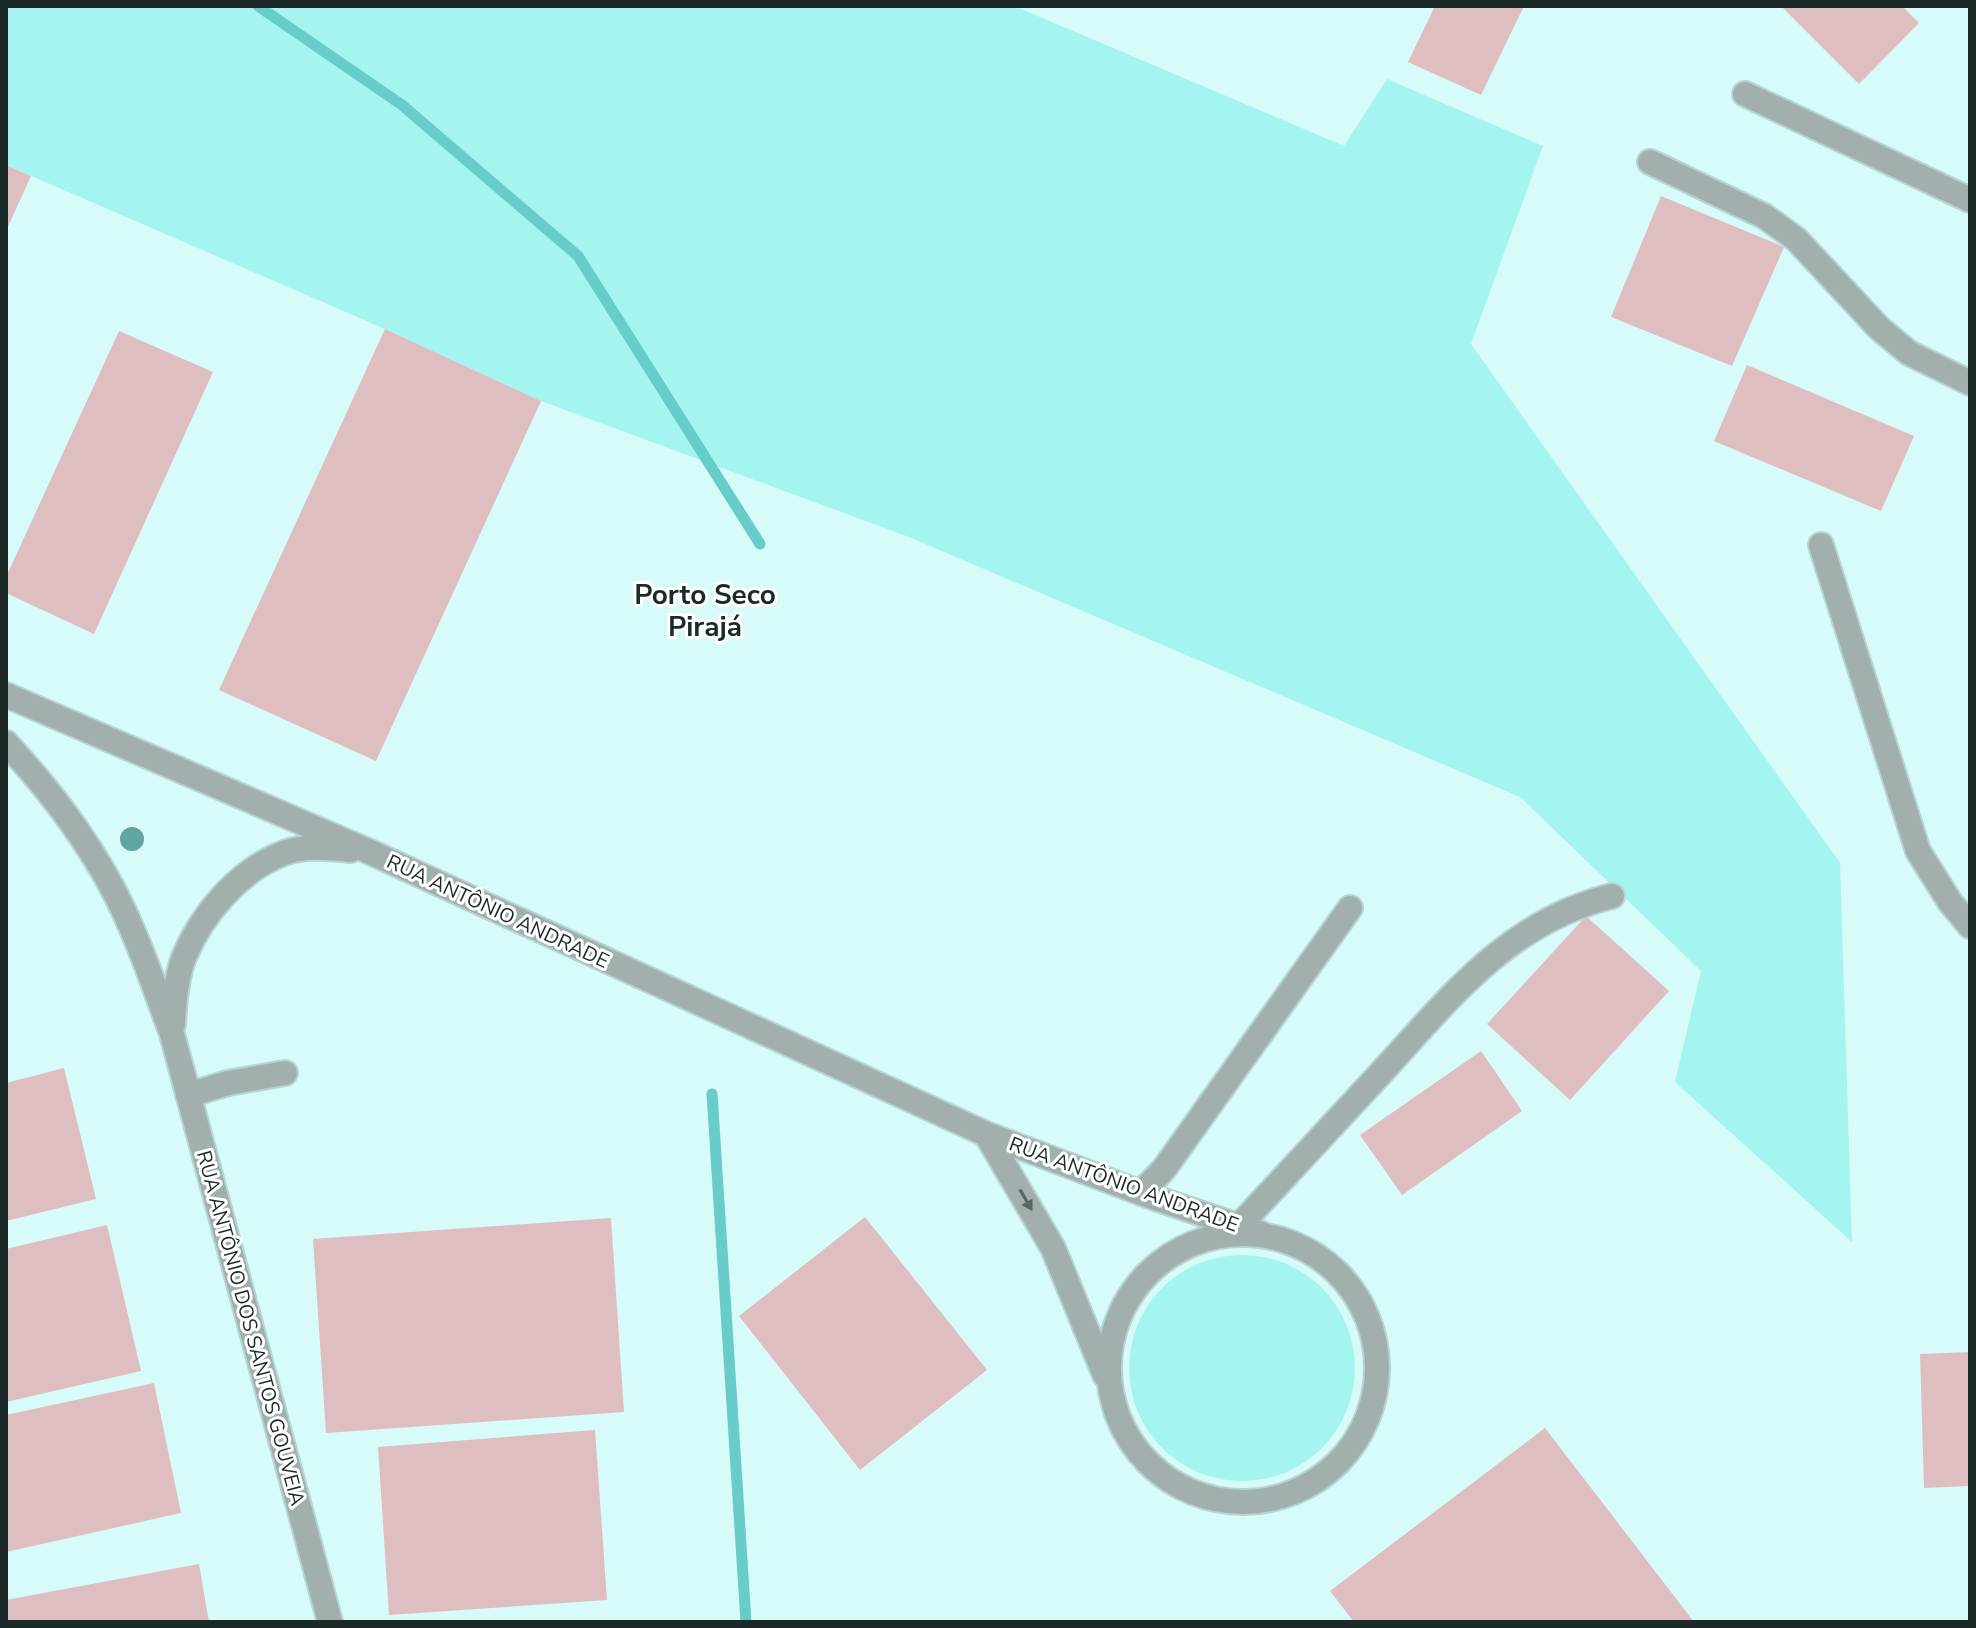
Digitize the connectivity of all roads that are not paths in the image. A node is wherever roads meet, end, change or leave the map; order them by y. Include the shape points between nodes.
1 (1745, 94) dead end
2 (1650, 162) dead end
3 (1970, 200) edge
4 (1970, 383) edge
5 (1821, 545) dead end
6 (6, 695) edge
7 (6, 743) edge
8 (368, 851) junction
9 (1612, 896) dead end
10 (1350, 908) dead end
11 (1970, 926) edge
12 (172, 1034) junction
13 (285, 1073) dead end
14 (188, 1095) junction
15 (986, 1134) junction
16 (1141, 1193) junction
17 (1251, 1230) junction
18 (1108, 1383) junction
19 (330, 1622) edge

1 - 3 street
2 - 4 street via 1764,216 1796,239 1909,353
5 - 11 street via 1918,851
6 - 8 street, RUA ANTÔNIO ANDRADE
7 - 12 street, RUA ANTÔNIO DOS SANTOS GOUVEIA via 77,829 115,892
8 - 12 street, RUA ANTÔNIO DOS SANTOS GOUVEIA via 285,852 225,893 184,958
8 - 15 street, RUA ANTÔNIO ANDRADE
9 - 17 street via 1537,924 1491,959 1452,996
10 - 16 street via 1164,1169
12 - 14 street, RUA ANTÔNIO DOS SANTOS GOUVEIA
13 - 14 street
14 - 19 street, RUA ANTÔNIO DOS SANTOS GOUVEIA
15 - 16 street, RUA ANTÔNIO ANDRADE
15 -> 18 street, RUA ANTÔNIO ANDRADE via 1053,1248
16 - 17 street, RUA ANTÔNIO ANDRADE
17 - 18 street via 1180,1249 1149,1271 1125,1301 1111,1337
17 - 18 street via 1306,1248 1343,1276 1368,1315 1378,1360 1373,1406 1352,1448 1319,1480 1276,1500 1230,1503 1185,1492 1148,1465 1121,1427

